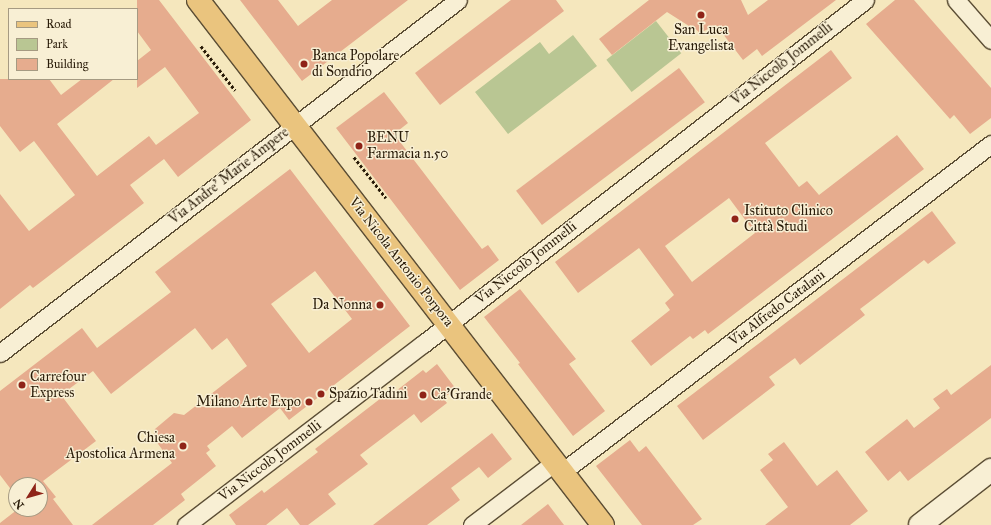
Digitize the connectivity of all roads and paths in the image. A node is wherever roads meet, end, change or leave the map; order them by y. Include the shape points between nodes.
1 (198, 0) edge
2 (458, 0) edge
3 (865, 0) edge
4 (956, 0) edge
5 (988, 31) edge
6 (201, 46) dead end
7 (235, 90) dead end
8 (295, 125) junction
9 (991, 144) edge
10 (354, 157) dead end
11 (386, 198) dead end
12 (448, 324) junction
13 (0, 353) edge
14 (559, 467) junction
15 (991, 470) edge
16 (186, 525) edge
17 (472, 525) edge
18 (603, 525) edge
19 (920, 525) edge

1 - 8 main road, Via Nicola Antonio Porpora
2 - 8 street, Via Andre' Marie Ampere
3 - 12 street, Via Niccolò Jommelli
4 - 5 street
6 - 7 path
8 - 12 main road, Via Nicola Antonio Porpora
8 - 13 street, Via Andre' Marie Ampere
9 - 14 street, Via Alfredo Catalani
10 - 11 path
12 - 14 main road, Via Nicola Antonio Porpora
12 - 16 street, Via Niccolò Jommelli
14 - 17 street, Via Alfredo Catalani
14 - 18 main road, Via Nicola Antonio Porpora
15 - 19 street

